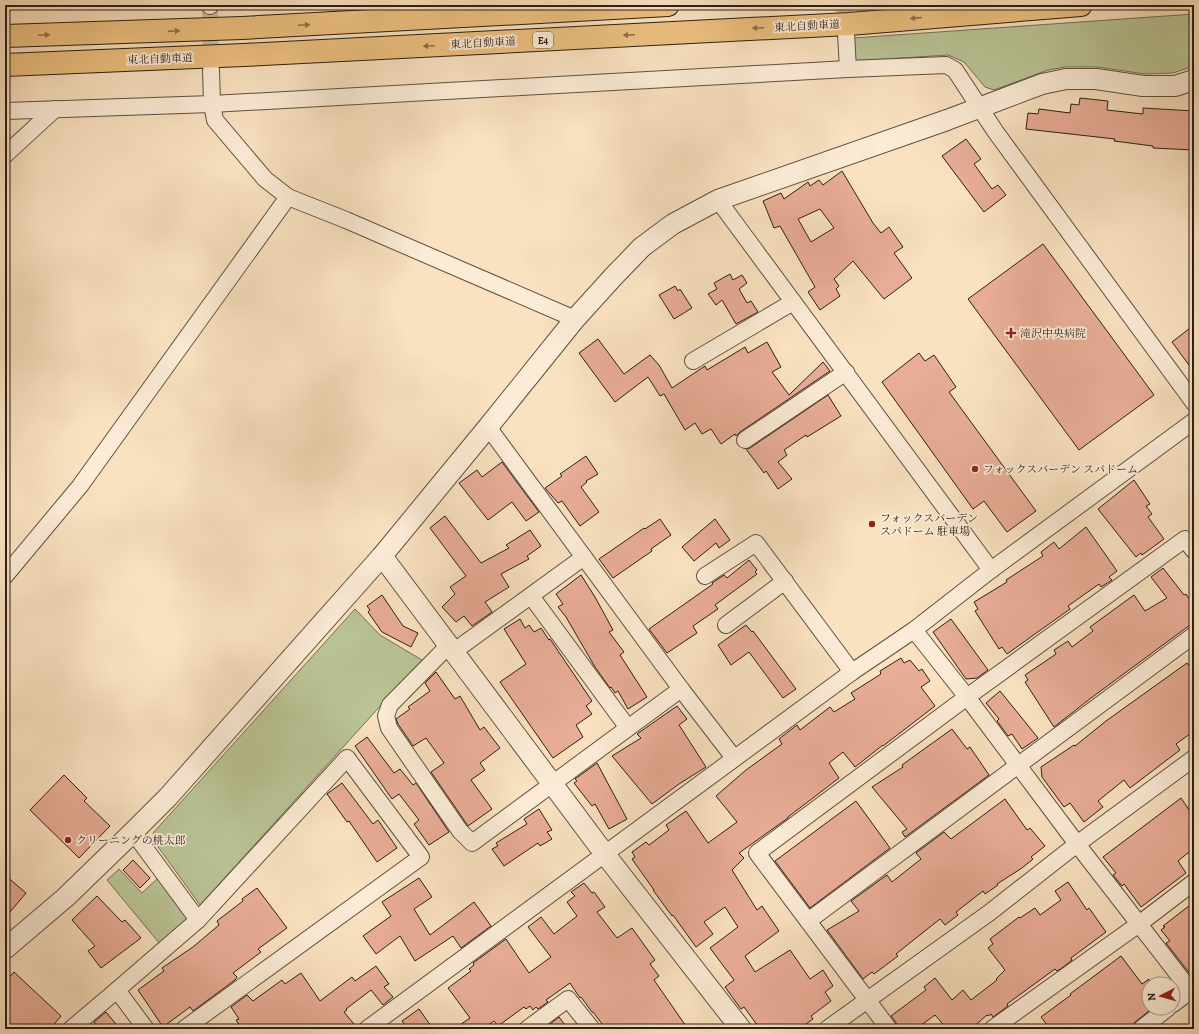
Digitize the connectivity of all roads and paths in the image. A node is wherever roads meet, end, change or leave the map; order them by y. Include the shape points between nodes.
1 (668, 5) edge
2 (1081, 5) edge
3 (846, 34) tunnel mouth
4 (5, 36) edge
5 (5, 65) edge
6 (848, 68) junction
7 (211, 70) tunnel mouth
8 (1194, 80) edge
9 (212, 104) junction
10 (980, 107) junction
11 (54, 109) junction
12 (5, 111) edge
13 (5, 155) edge
14 (288, 197) junction
15 (718, 200) junction
16 (793, 302) junction
17 (575, 319) junction
18 (693, 361) dead end
19 (846, 372) junction
20 (1194, 403) edge
21 (1194, 421) edge
22 (488, 427) junction
23 (745, 440) dead end
24 (1194, 551) edge
25 (382, 556) junction
26 (584, 557) junction
27 (991, 570) junction
28 (5, 576) edge
29 (706, 576) dead end
30 (785, 581) junction
31 (531, 596) junction
32 (726, 625) dead end
33 (914, 630) junction
34 (1194, 635) edge
35 (451, 648) junction
36 (852, 672) junction
37 (681, 689) junction
38 (967, 697) junction
39 (628, 728) junction
40 (734, 758) junction
41 (1194, 758) edge
42 (1019, 765) junction
43 (552, 783) junction
44 (134, 832) junction
45 (1077, 844) junction
46 (604, 853) junction
47 (1194, 882) edge
48 (198, 920) junction
49 (808, 921) junction
50 (1139, 924) junction
51 (5, 948) edge
52 (117, 990) junction
53 (1193, 991) edge
54 (1181, 999) edge
55 (867, 1000) junction
56 (1158, 1016) edge
57 (71, 1029) edge
58 (146, 1029) edge
59 (184, 1029) edge
60 (367, 1029) edge
61 (527, 1029) edge
62 (592, 1029) edge
63 (740, 1029) edge
64 (826, 1029) edge
65 (889, 1029) edge
66 (992, 1029) edge
67 (1141, 1029) edge

4 -> 1 highway via 242,28
2 -> 5 highway, 東北自動車道 / E4 via 849,24 244,56
3 - 6 street
6 - 9 street
6 - 10 street via 946,65 955,70
7 - 9 street
8 - 10 street via 1175,86 1143,86 1096,79 1066,79 1042,84
9 - 11 street
9 - 14 street via 215,120 265,179
10 - 15 street
10 - 20 street
11 - 12 street
11 - 13 street
14 - 17 street
14 - 28 street via 80,486
15 - 16 street
15 - 17 street via 673,224 642,247
16 - 18 street
16 - 19 street
17 - 22 street
19 - 23 street
19 - 27 street
21 - 27 street
22 - 25 street
22 - 26 street
24 - 38 street via 1185,539
25 - 35 street
25 - 44 street
26 - 31 street
26 - 37 street
27 - 33 street
29 - 30 street via 756,542
30 - 32 street
30 - 36 street
31 - 35 street
31 - 39 street
33 - 36 street
33 - 38 street
34 - 42 street
35 - 43 street
35 - 43 street via 390,705 386,716 389,728 460,831 472,843
36 - 40 street
37 - 39 street
37 - 40 street
38 - 42 street
38 - 49 street via 757,853
39 - 43 street
40 - 46 street
41 - 45 street
42 - 45 street
42 - 49 street
43 - 46 street
44 - 48 street
44 - 51 street via 66,897
45 - 50 street
45 - 55 street via 989,913
46 - 60 street
46 - 63 street
47 - 50 street
48 - 52 street
48 - 59 street via 347,758 421,857
49 - 55 street
50 - 53 street
50 - 66 street
52 - 57 street
52 - 58 street
53 - 54 street
55 - 64 street
55 - 65 street
56 - 67 street
61 - 62 street via 568,998

